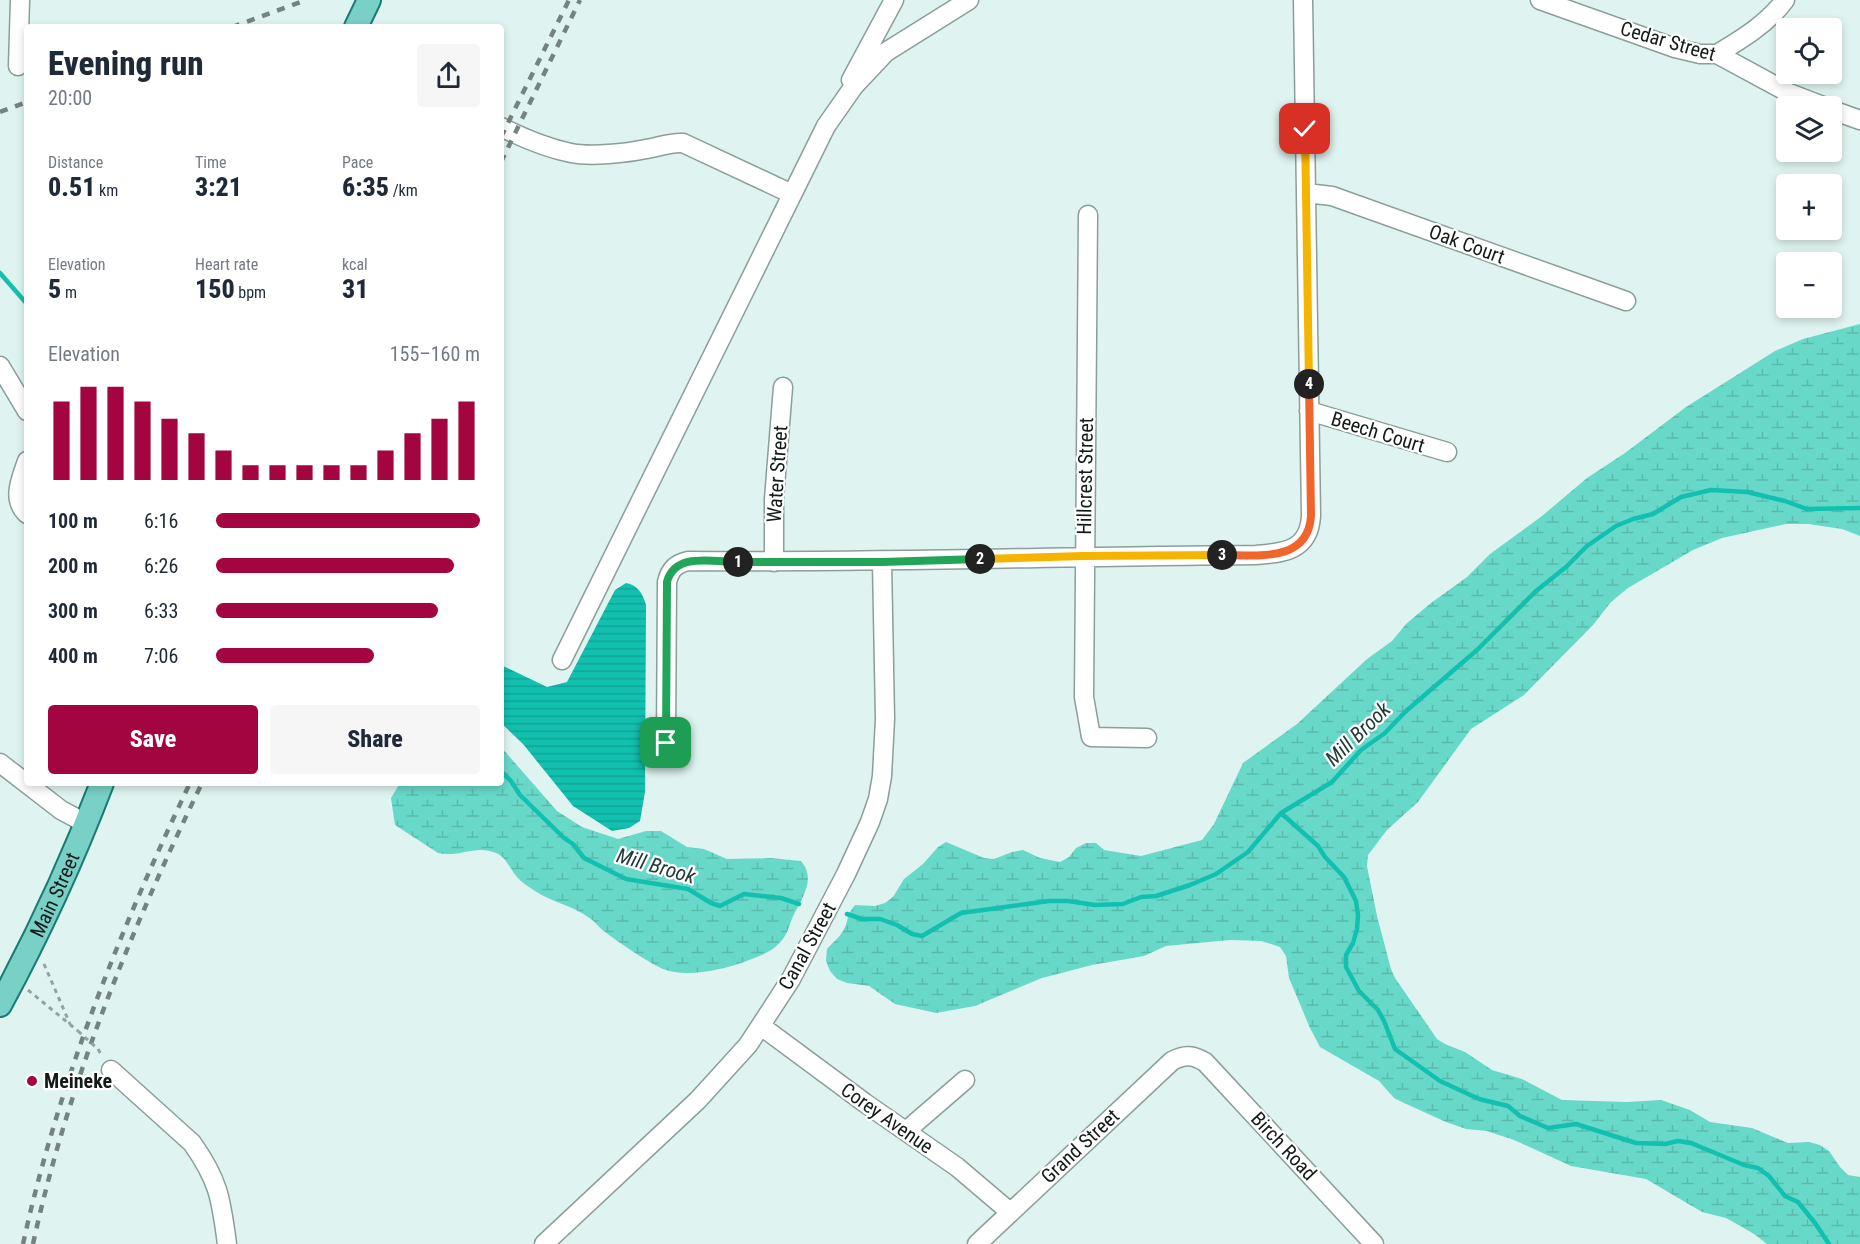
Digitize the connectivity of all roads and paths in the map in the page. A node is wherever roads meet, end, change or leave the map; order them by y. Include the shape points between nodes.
1 (20, 0) edge
2 (369, 0) edge
3 (894, 0) edge
4 (969, 0) edge
5 (1303, 0) edge
6 (1540, 0) edge
7 (1785, 0) edge
8 (357, 24) edge
9 (1717, 54) junction
10 (18, 66) dead end
11 (1798, 96) edge
12 (1842, 114) edge
13 (1860, 120) edge
14 (826, 126) junction
15 (504, 128) edge
16 (792, 194) junction
17 (1306, 194) junction
18 (1088, 214) dead end
19 (1626, 301) dead end
20 (0, 366) edge
21 (783, 387) dead end
22 (24, 406) edge
23 (1310, 411) junction
24 (1447, 452) dead end
25 (24, 466) edge
26 (8, 495) edge
27 (24, 512) edge
28 (1083, 556) junction
29 (774, 562) junction
30 (882, 562) junction
31 (562, 660) dead end
32 (1147, 738) dead end
33 (666, 743) dead end
34 (3, 772) edge
35 (24, 786) edge
36 (24, 786) edge
37 (101, 786) edge
38 (87, 824) junction
39 (33, 940) junction
40 (14, 979) junction
41 (0, 1005) edge
42 (70, 1024) junction
43 (761, 1026) junction
44 (98, 1049) dead end
45 (1188, 1055) joint
46 (111, 1071) dead end
47 (965, 1080) dead end
48 (906, 1131) junction
49 (1010, 1212) junction
50 (227, 1244) edge
51 (544, 1244) edge
52 (977, 1244) edge
53 (1374, 1244) edge

1 - 10 street
2 - 8 main road
3 - 14 street
4 - 14 street via 886,52 854,86
5 - 17 street
6 - 9 street, Cedar Street via 1675,48
7 - 9 street via 1750,33
9 - 11 street, Cedar Street
12 - 13 street
14 - 16 street
15 - 16 street via 535,142 585,155 683,143
16 - 31 street
17 - 19 street, Oak Court via 1332,196
17 - 23 street
18 - 28 street, Hillcrest Street
20 - 22 street
21 - 29 street, Water Street via 774,499
23 - 24 street, Beech Court
23 - 28 street via 1311,525 1294,548 1256,555
25 - 26 street
26 - 27 street
28 - 30 street
28 - 32 street, Hillcrest Street via 1084,697 1091,737
29 - 30 street
29 - 33 street via 688,561 669,574
30 - 43 street, Canal Street via 884,749 878,799 846,874 791,979
34 - 36 street
35 - 38 street
37 - 38 main road, Main Street
38 - 39 main road, Main Street
39 - 40 main road, Main Street
39 - 42 path
40 - 41 main road, Main Street
40 - 42 path
42 - 44 path, bridge
43 - 48 street, Corey Avenue
43 - 51 street, Canal Street via 717,1081
45 - 49 street, Grand Street via 1172,1060
45 - 53 street, Birch Road via 1205,1062
46 - 50 street via 192,1143 217,1188
47 - 48 street
48 - 49 street, Corey Avenue via 976,1181
49 - 52 street, Grand Street

